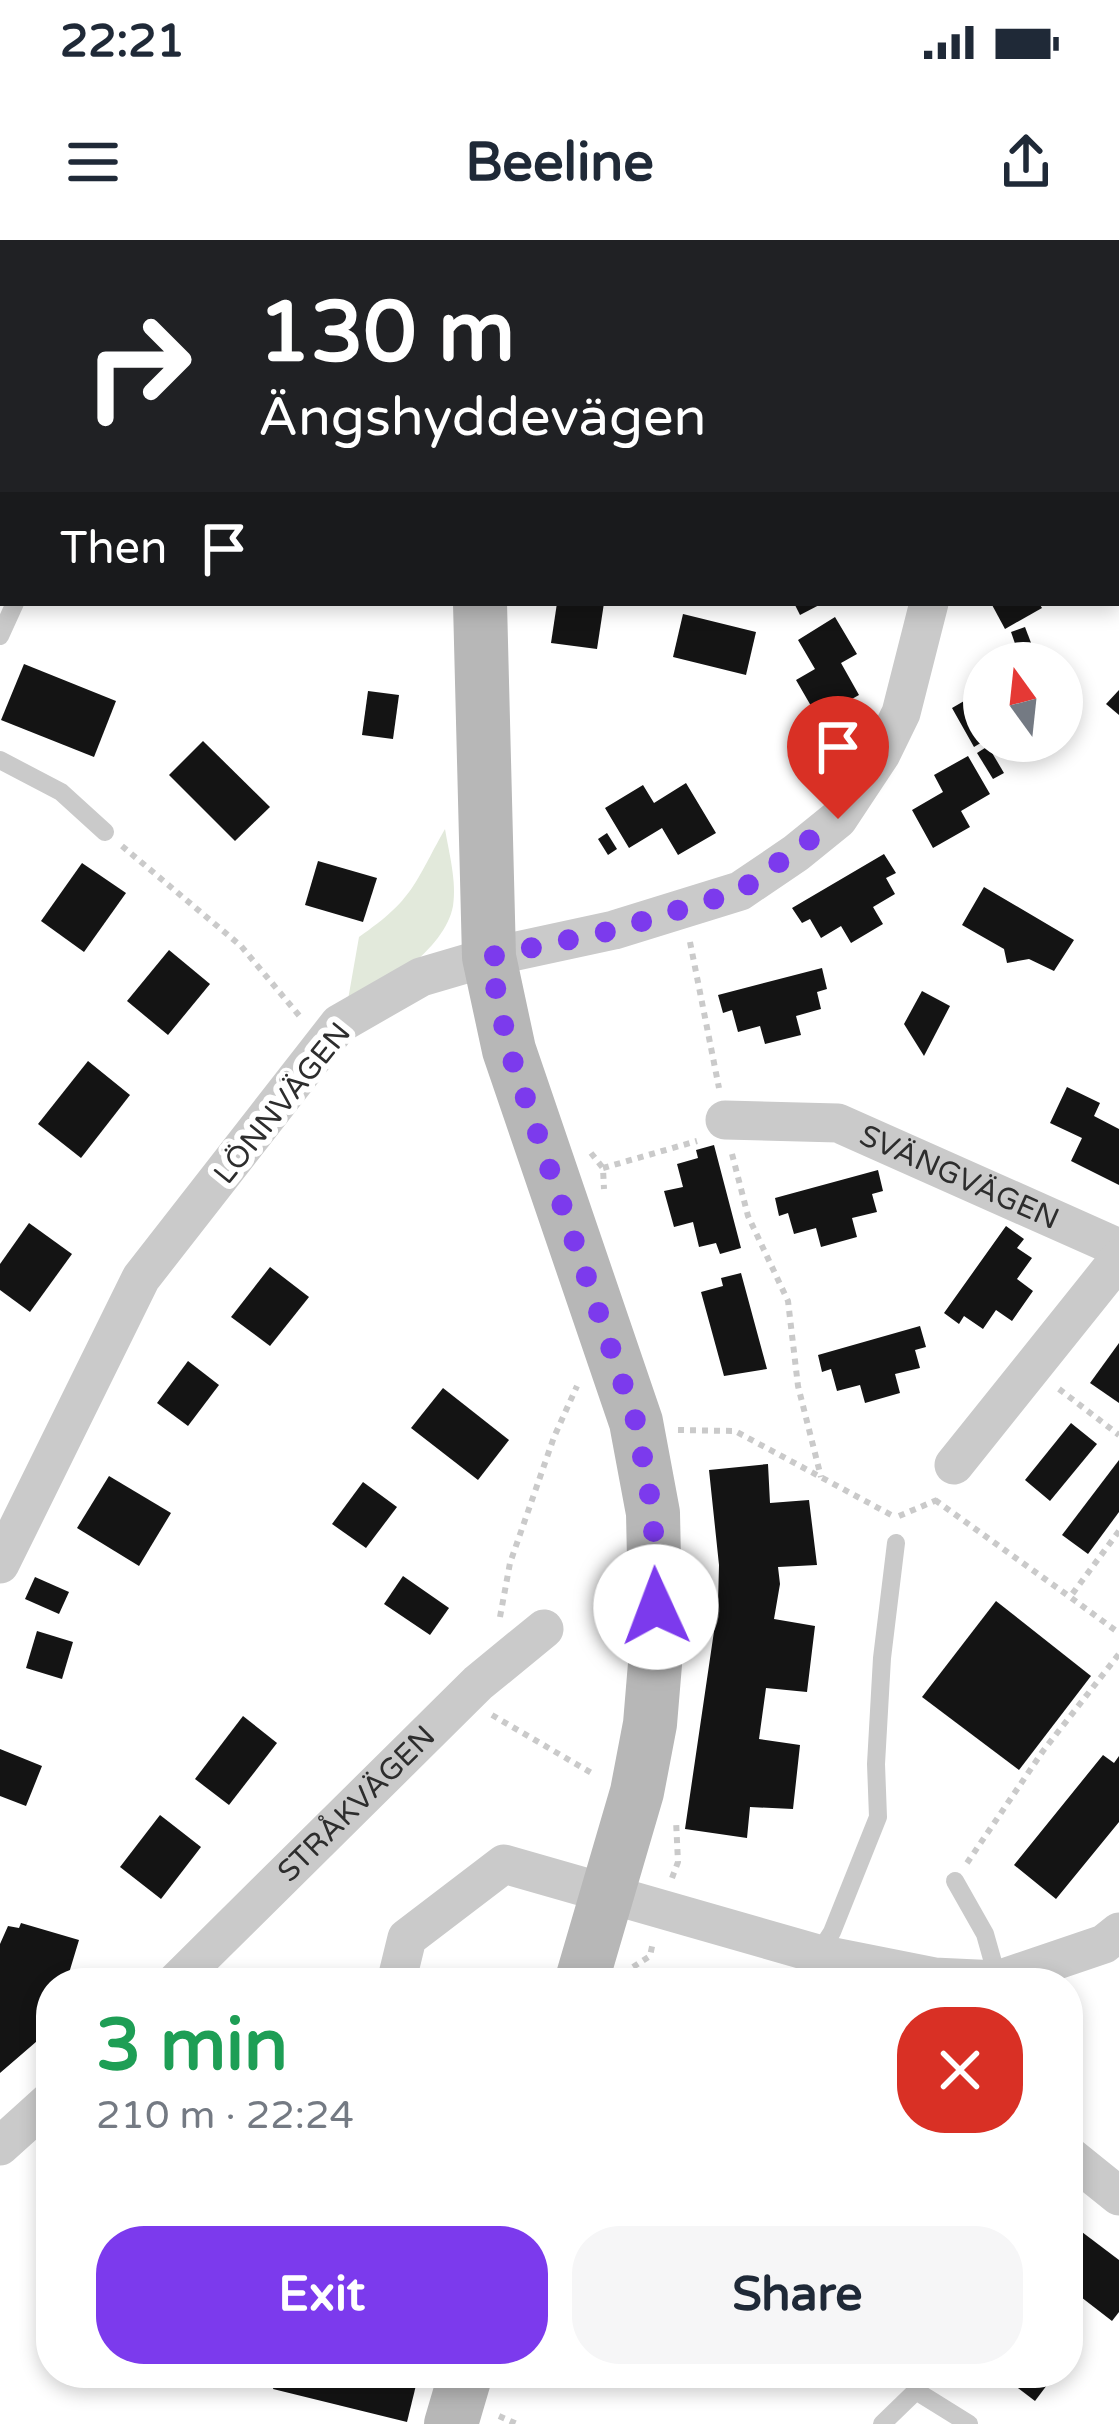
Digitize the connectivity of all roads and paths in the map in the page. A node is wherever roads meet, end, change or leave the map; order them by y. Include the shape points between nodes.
1 (14, 606) edge
2 (480, 606) edge
3 (928, 606) edge
4 (0, 636) edge
5 (0, 760) edge
6 (105, 832) joint
7 (683, 910) junction
8 (489, 957) junction
9 (323, 1045) junction
10 (726, 1126) junction
11 (603, 1168) dead end
12 (1119, 1248) edge
13 (1119, 1259) edge
14 (1032, 1368) junction
15 (591, 1372) dead end
16 (674, 1430) dead end
17 (1119, 1435) edge
18 (953, 1465) joint
19 (821, 1477) junction
20 (935, 1500) junction
21 (896, 1518) junction
22 (1119, 1531) edge
23 (896, 1543) joint
24 (0, 1564) edge
25 (1070, 1597) junction
26 (544, 1629) dead end
27 (1119, 1634) edge
28 (1119, 1654) edge
29 (471, 1690) junction
30 (607, 1780) dead end
31 (955, 1881) joint
32 (607, 1894) junction
33 (1119, 1932) edge
34 (818, 1954) junction
35 (650, 1956) dead end
36 (190, 1968) edge
37 (400, 1968) edge
38 (605, 1968) edge
39 (623, 1968) edge
40 (889, 1968) edge
41 (995, 1968) edge
42 (1038, 1968) edge
43 (36, 2114) edge
44 (0, 2146) edge
45 (1083, 2167) edge
46 (1119, 2196) edge
47 (469, 2404) edge
48 (518, 2424) edge
49 (882, 2424) edge
50 (969, 2424) edge

1 - 4 lane
2 - 8 street
3 - 7 street, LÖNNVÄGEN via 901,712 838,819 740,891
5 - 6 lane via 61,792
6 - 9 path via 241,946
7 - 8 street, LÖNNVÄGEN
7 - 10 path
8 - 9 street, LÖNNVÄGEN via 422,977 339,1024
8 - 32 street via 509,1050 630,1401 653,1513 650,1724
9 - 24 street, LÖNNVÄGEN via 141,1278
10 - 11 path
10 - 12 street, SVÄNGVÄGEN via 838,1123
10 - 19 path via 748,1216 788,1301
13 - 14 street
14 - 17 path
14 - 18 street
15 - 29 path via 575,1388 554,1438
16 - 19 path via 735,1431
18 - 20 path via 946,1496
19 - 21 path
20 - 21 path
20 - 25 path
21 - 23 path
22 - 25 path
23 - 34 lane via 881,1679 878,1816
25 - 27 path
26 - 29 street, STRÅKVÄGEN
28 - 31 path
29 - 30 path
29 - 36 street, STRÅKVÄGEN
31 - 41 lane
32 - 34 street
32 - 37 street via 504,1864 407,1938
32 - 38 street
33 - 42 street
34 - 40 street
35 - 39 path
43 - 44 street
45 - 46 street
47 - 48 path
49 - 50 lane via 916,2392

